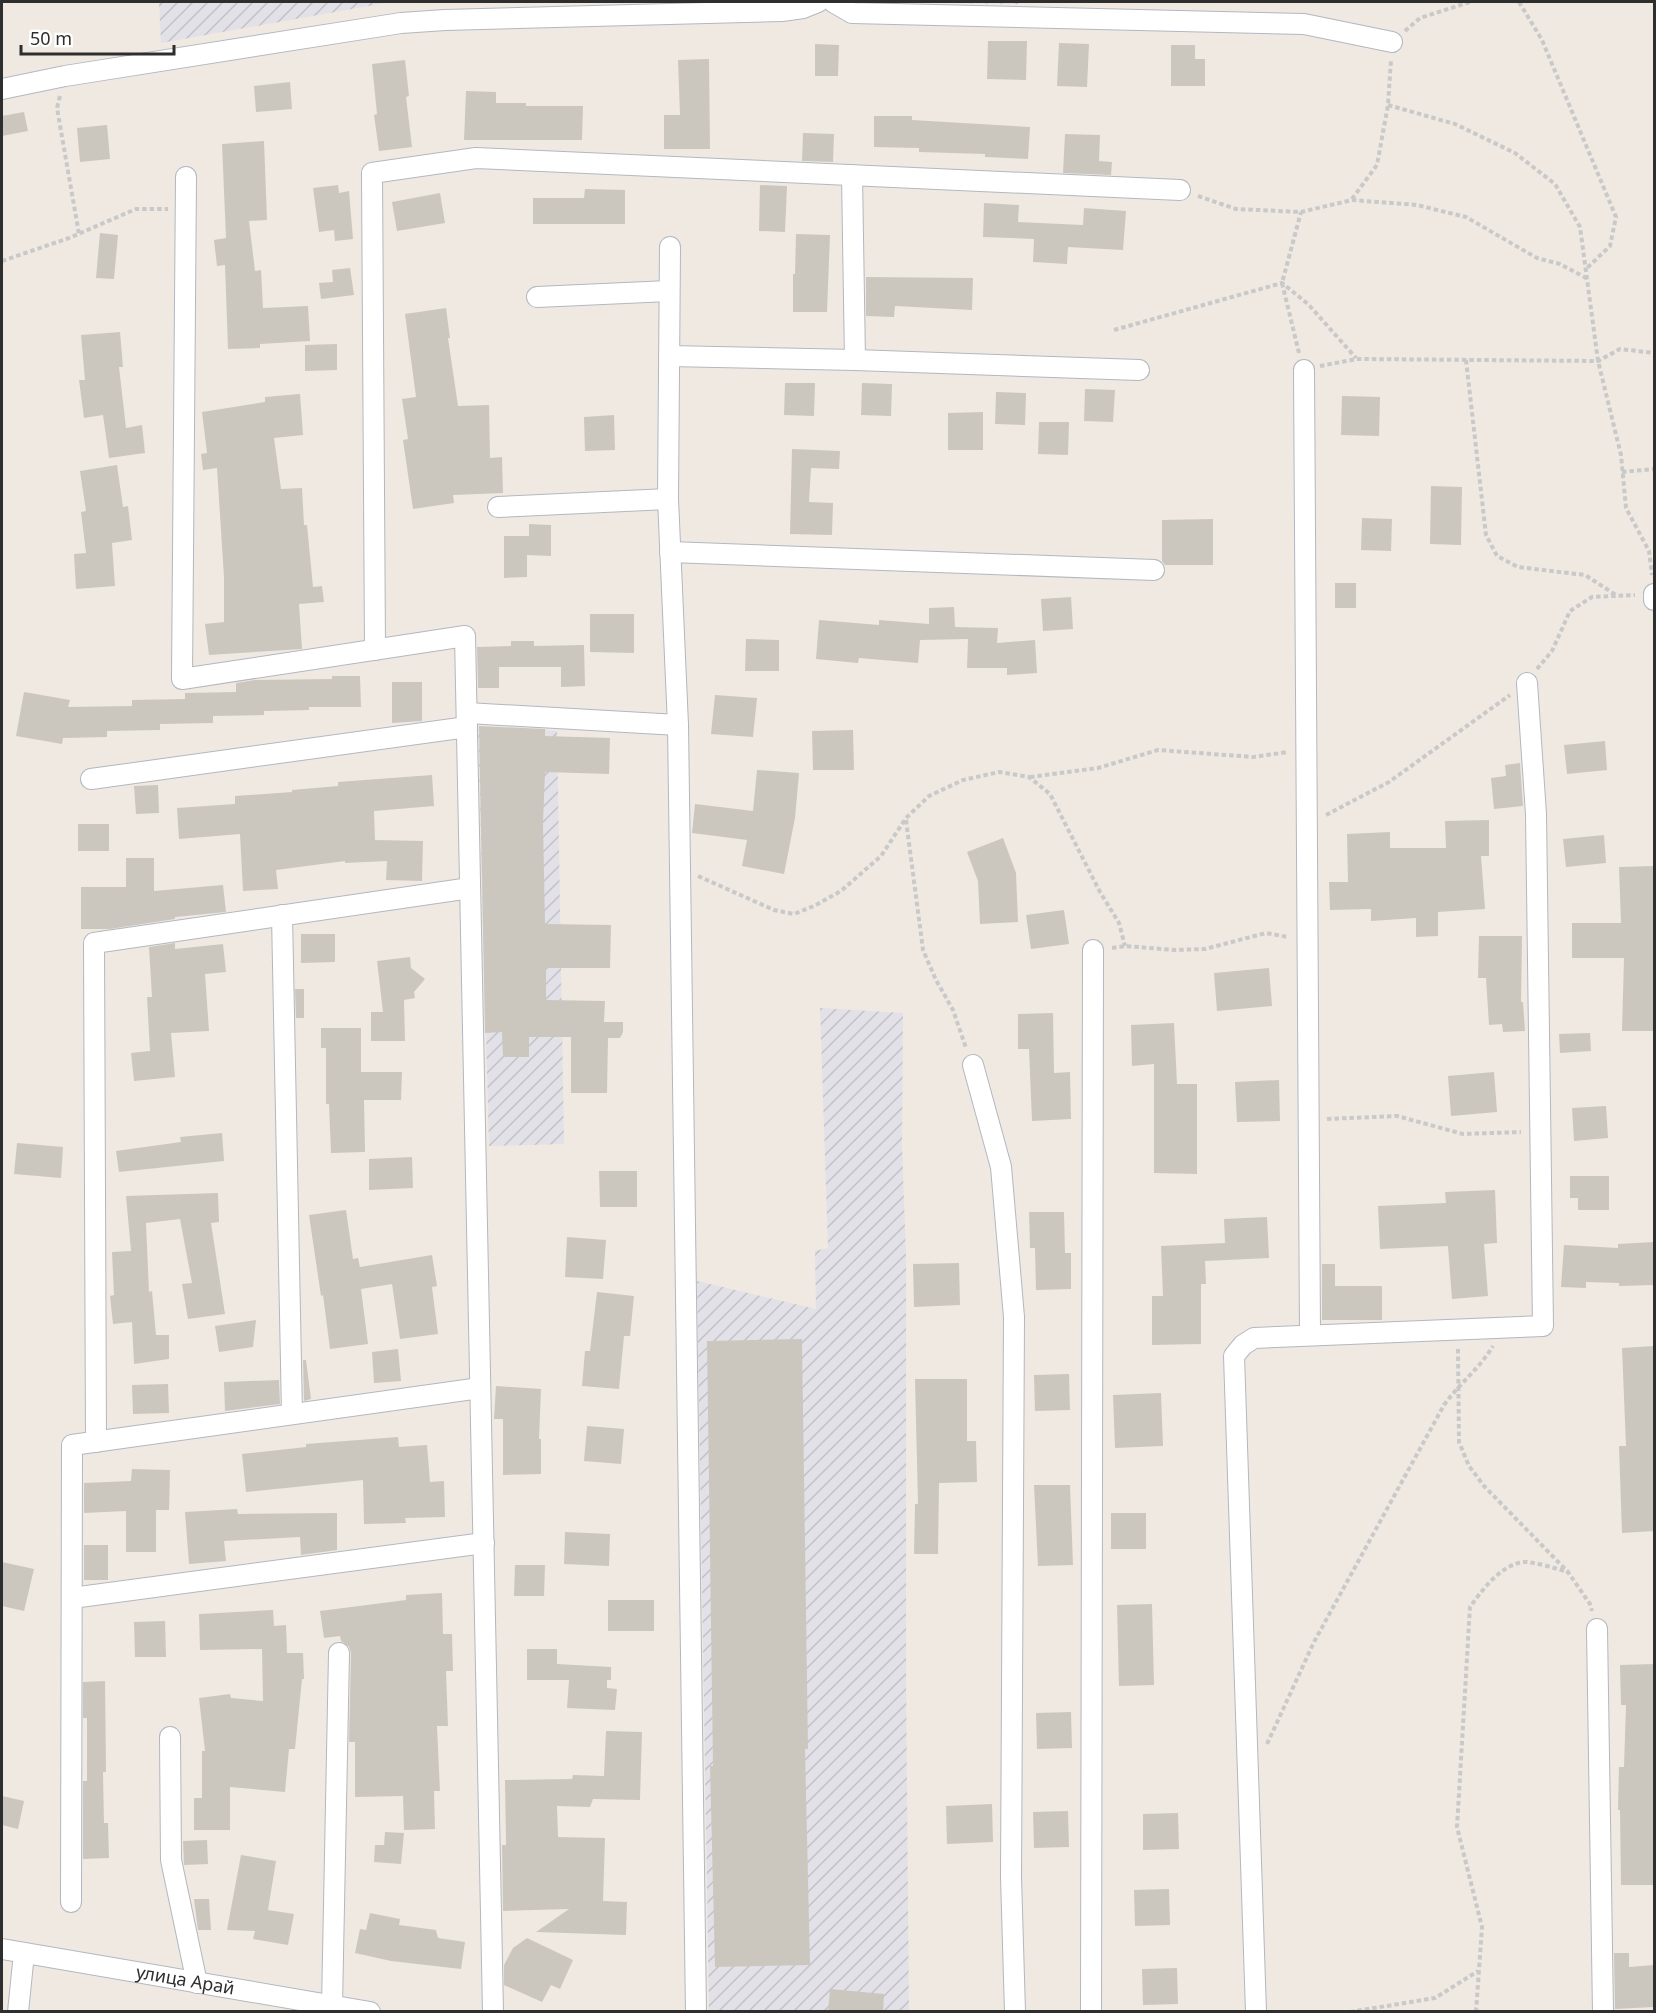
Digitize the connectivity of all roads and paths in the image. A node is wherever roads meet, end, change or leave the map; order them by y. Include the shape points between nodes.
1 (818, 2) edge
2 (833, 2) edge
3 (1470, 2) edge
4 (1519, 2) edge
5 (1392, 42) junction
6 (65, 76) junction
7 (2, 89) edge
8 (1388, 105) junction
9 (852, 175) junction
10 (186, 177) dead end
11 (1180, 190) joint
12 (1352, 200) junction
13 (186, 209) junction
14 (1301, 212) junction
15 (79, 234) junction
16 (670, 247) dead end
17 (2, 261) edge
18 (1586, 268) junction
19 (1588, 279) junction
20 (1281, 283) junction
21 (669, 291) junction
22 (537, 297) dead end
23 (1114, 330) dead end
24 (1654, 353) edge
25 (669, 356) junction
26 (1357, 358) junction
27 (1466, 359) junction
28 (855, 360) junction
29 (1598, 361) junction
30 (1139, 370) dead end
31 (1304, 370) junction
32 (1654, 469) edge
33 (1622, 472) junction
34 (668, 499) junction
35 (498, 507) dead end
36 (670, 552) junction
37 (1154, 570) dead end
38 (1654, 594) edge
39 (1617, 596) junction
40 (1654, 600) edge
41 (375, 650) junction
42 (1527, 683) junction
43 (467, 720) junction
44 (678, 725) junction
45 (1306, 750) junction
46 (1029, 777) junction
47 (91, 778) dead end
48 (906, 818) junction
49 (1306, 825) junction
50 (680, 872) junction
51 (470, 888) junction
52 (282, 915) junction
53 (1307, 940) junction
54 (1125, 946) junction
55 (1094, 950) joint
56 (973, 1065) joint
57 (1308, 1120) junction
58 (1540, 1131) junction
59 (1504, 1327) junction
60 (1457, 1329) junction
61 (1310, 1334) junction
62 (1459, 1385) junction
63 (480, 1388) junction
64 (292, 1414) junction
65 (96, 1442) junction
66 (484, 1543) junction
67 (1568, 1572) junction
68 (72, 1598) junction
69 (1597, 1629) joint
70 (339, 1653) dead end
71 (170, 1737) dead end
72 (1263, 1753) dead end
73 (71, 1902) dead end
74 (2, 1949) edge
75 (24, 1953) junction
76 (1479, 1971) junction
77 (197, 1983) junction
78 (332, 2006) junction
79 (18, 2012) edge
80 (370, 2012) edge
81 (493, 2012) edge
82 (696, 2012) edge
83 (1015, 2012) edge
84 (1091, 2012) edge
85 (1256, 2012) edge
86 (1350, 2012) edge
87 (1476, 2012) edge
88 (1603, 2012) edge

1 - 6 street via 782,11 400,23
2 - 5 street via 852,13 1304,24
3 - 5 path via 1420,18
4 - 18 path via 1542,40 1616,217 1610,246
5 - 8 path
6 - 7 street
6 - 15 path via 57,108
8 - 12 path via 1377,165
8 - 18 path via 1455,124 1515,153 1555,184 1580,227
9 - 11 street
9 - 28 street
9 - 41 street via 476,158 372,173
10 - 13 street
11 - 14 path via 1236,209
12 - 14 path
12 - 19 path via 1418,205 1466,217 1537,258 1560,264
13 - 15 path via 136,209
13 - 41 street via 182,679
14 - 20 path
15 - 17 path
16 - 21 street
18 - 19 path
19 - 29 path
20 - 23 path
20 - 26 path via 1308,304
20 - 31 path
21 - 22 street
21 - 25 street
24 - 29 path via 1620,349
25 - 28 street
25 - 34 street
26 - 27 path
26 - 31 path
27 - 29 path
27 - 39 path via 1486,535 1497,556 1518,567 1585,575
28 - 30 street
29 - 33 path
31 - 45 street
32 - 33 path
33 - 38 path via 1626,508 1648,551
34 - 35 street
34 - 36 street
36 - 37 street
36 - 44 street
38 - 39 path
38 - 40 street
39 - 42 path via 1592,597 1570,610 1552,651
41 - 43 street via 465,636
42 - 49 path via 1389,782
42 - 58 street via 1536,814
43 - 44 street
43 - 47 street
43 - 51 street
44 - 50 street
45 - 46 path via 1253,757 1158,750 1098,768
45 - 49 street
46 - 48 path via 999,772 963,780 929,796
46 - 54 path via 1050,794 1119,923
48 - 50 path via 881,856 841,891 794,914 774,910
48 - 56 path via 923,950 953,1010
49 - 53 street
50 - 82 street
51 - 52 street
51 - 63 street
52 - 64 street
52 - 65 street via 94,943
53 - 54 path via 1266,933 1204,949
53 - 57 street
54 - 55 path
55 - 84 street
56 - 83 street via 1001,1167 1014,1317 1011,1877
57 - 58 path via 1397,1116 1463,1134
57 - 61 street
58 - 59 street via 1543,1326
59 - 60 street
59 - 62 path via 1485,1358
60 - 61 street
60 - 62 path
61 - 85 street via 1254,1338 1234,1356
62 - 67 path via 1459,1442 1469,1466
62 - 72 path via 1438,1415 1314,1642
63 - 64 street
63 - 66 street
64 - 65 street
65 - 68 street via 72,1445
66 - 68 street
66 - 81 street
67 - 69 path via 1590,1604
67 - 76 path via 1524,1562 1503,1570 1470,1607 1457,1827 1482,1927
68 - 73 street
69 - 88 street
70 - 78 street
71 - 77 street via 171,1860
74 - 75 street, улица Арай
75 - 77 street, улица Арай
75 - 79 street
76 - 86 path via 1435,1998
76 - 87 path
77 - 78 street, улица Арай
78 - 80 street, улица Арай

